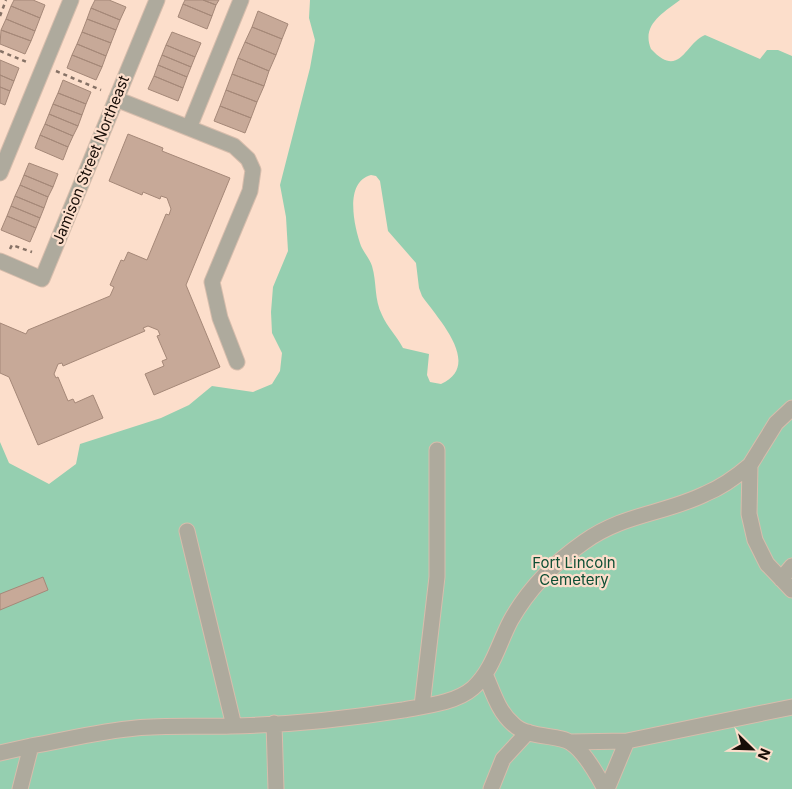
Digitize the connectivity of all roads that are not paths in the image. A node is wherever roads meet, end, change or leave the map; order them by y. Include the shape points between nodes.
1 (71, 0) edge
2 (157, 0) edge
3 (241, 0) edge
4 (116, 99) junction
5 (189, 128) junction
6 (0, 173) edge
7 (5, 256) edge
8 (237, 362) dead end
9 (792, 408) edge
10 (437, 450) dead end
11 (750, 465) junction
12 (187, 531) dead end
13 (792, 566) edge
14 (781, 579) junction
15 (792, 590) edge
16 (485, 674) junction
17 (422, 706) junction
18 (792, 707) edge
19 (274, 723) junction
20 (234, 726) junction
21 (528, 732) junction
22 (626, 741) junction
23 (570, 742) junction
24 (31, 746) junction
25 (0, 753) edge
26 (20, 789) edge
27 (276, 789) edge
28 (491, 789) edge
29 (606, 789) edge

1 - 6 street
2 - 4 street, Jamison Street Northeast
3 - 5 street
4 - 5 street
4 - 7 street, Jamison Street Northeast via 42,279
5 - 8 street via 234,146 248,159 252,170 250,191 212,282 220,318
9 - 11 street via 776,423
10 - 17 street via 437,577
11 - 14 street via 749,514 755,540 767,564
11 - 16 street via 704,495 603,529 562,558 522,602
12 - 20 street
13 - 14 street
14 - 15 street
16 - 17 street via 466,692
16 - 21 street via 500,708 514,726
17 - 19 street via 331,720
18 - 22 street
19 - 20 street
19 - 27 street
20 - 24 street via 136,728
21 - 23 street
21 - 28 street via 503,759
22 - 23 street
22 - 29 street
23 - 29 street
24 - 25 street
24 - 26 street

